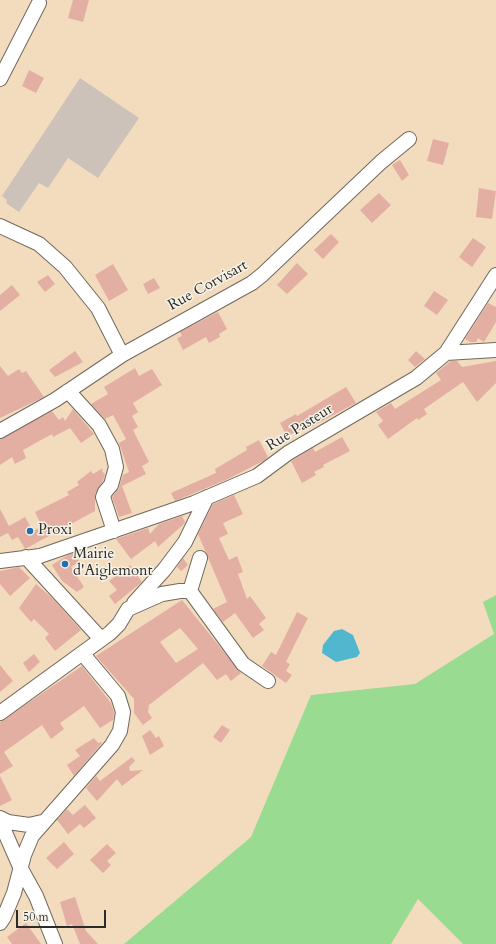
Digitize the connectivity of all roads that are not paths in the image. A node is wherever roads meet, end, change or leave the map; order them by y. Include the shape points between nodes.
1 (39, 2) dead end
2 (0, 79) edge
3 (409, 139) dead end
4 (0, 226) edge
5 (496, 275) edge
6 (496, 350) edge
7 (446, 353) junction
8 (122, 354) junction
9 (68, 391) junction
10 (0, 431) edge
11 (207, 498) junction
12 (114, 531) junction
13 (26, 557) junction
14 (200, 558) dead end
15 (0, 561) edge
16 (190, 591) junction
17 (128, 609) junction
18 (101, 639) junction
19 (83, 654) junction
20 (268, 681) dead end
21 (0, 713) edge
22 (0, 818) edge
23 (0, 821) edge
24 (42, 822) junction
25 (21, 869) junction
26 (0, 923) edge
27 (55, 944) edge

1 - 2 street
3 - 8 street, Rue Corvisart via 252,283
4 - 8 street via 39,244 65,267 98,308
5 - 7 street, Rue Pasteur
6 - 7 street
7 - 11 street, Rue Pasteur via 416,378 288,453 257,476
8 - 9 street, Rue Corvisart
9 - 10 street, Rue Corvisart
9 - 12 street via 100,425 112,449 116,467 111,484 103,497
11 - 12 street, Rue Pasteur
11 - 17 street via 184,542 164,570
12 - 13 street, Rue Pasteur via 40,556
13 - 15 street, Rue Pasteur
13 - 18 street
14 - 16 street
16 - 17 street via 162,594
16 - 20 street via 243,664
17 - 18 street via 119,624
18 - 19 street
19 - 21 street
19 - 24 street via 118,696 123,712 120,731 112,745
22 - 24 street via 8,822 29,825
23 - 25 street
24 - 25 street via 28,843
25 - 26 street
25 - 27 street via 36,896

